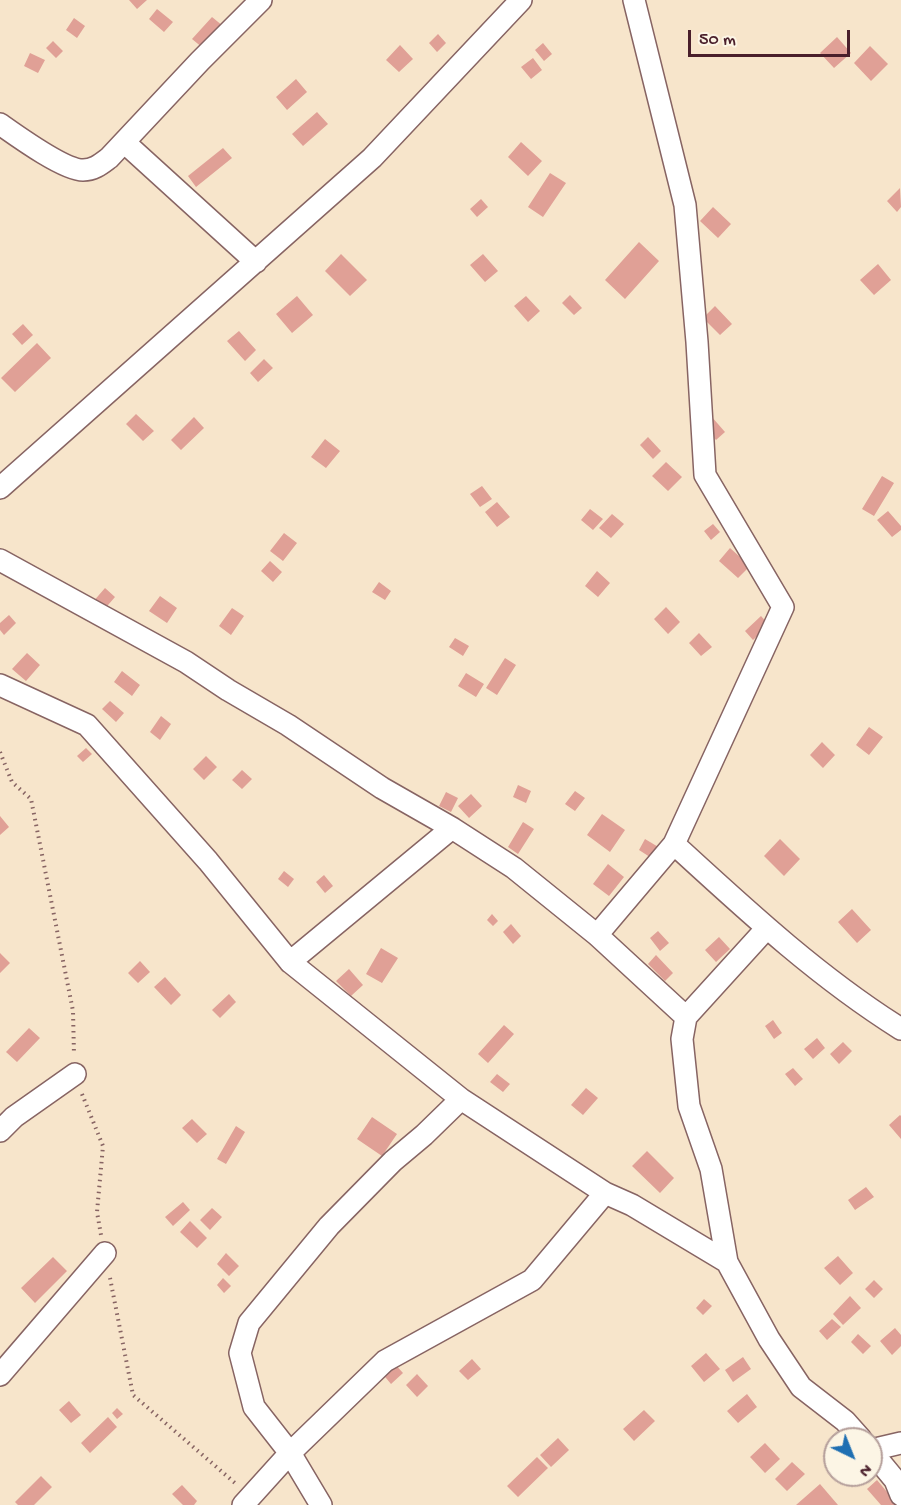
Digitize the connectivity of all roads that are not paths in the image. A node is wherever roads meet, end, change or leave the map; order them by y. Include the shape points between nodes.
1 (261, 0) edge
2 (521, 0) edge
3 (634, 0) edge
4 (0, 124) edge
5 (124, 142) junction
6 (256, 262) junction
7 (0, 488) edge
8 (0, 560) edge
9 (0, 685) edge
10 (452, 828) junction
11 (674, 844) junction
12 (766, 929) junction
13 (597, 935) junction
14 (290, 962) junction
15 (686, 1017) junction
16 (901, 1029) edge
17 (75, 1074) road end
18 (461, 1099) junction
19 (0, 1131) edge
20 (604, 1192) junction
21 (105, 1253) road end
22 (727, 1262) junction
23 (0, 1374) edge
24 (850, 1427) edge
25 (901, 1443) edge
26 (883, 1448) edge
27 (290, 1453) junction
28 (883, 1466) edge
29 (901, 1495) edge
30 (246, 1500) edge
31 (321, 1505) edge

1 - 5 street
2 - 6 street via 372,158
3 - 11 street via 685,205 705,475 783,607
4 - 5 street via 68,166 83,170 101,164
5 - 6 street
6 - 7 street
8 - 10 street via 186,662 288,724 382,789
9 - 14 street via 87,725 208,861
10 - 13 street via 514,868
10 - 14 street
11 - 12 street
11 - 13 street
12 - 15 street
12 - 16 street
13 - 15 street
14 - 18 street
15 - 22 street via 682,1039 689,1106 711,1169
17 - 19 street
18 - 20 street
18 - 27 street via 329,1226 249,1323 240,1353 254,1407
20 - 22 street
20 - 27 street via 532,1280 385,1361
21 - 23 street
22 - 24 street via 801,1387
25 - 26 street
27 - 30 street
27 - 31 street
28 - 29 street

